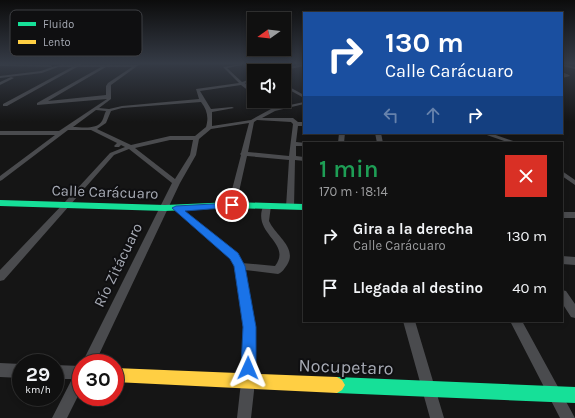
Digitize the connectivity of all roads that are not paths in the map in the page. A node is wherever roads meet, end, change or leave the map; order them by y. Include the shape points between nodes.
1 (44, 84) edge
2 (75, 84) edge
3 (110, 84) edge
4 (242, 84) joint
5 (247, 88) edge
6 (291, 89) edge
7 (109, 96) junction
8 (303, 96) edge
9 (204, 100) junction
10 (303, 104) edge
11 (5, 105) dead end
12 (232, 108) dead end
13 (95, 109) junction
14 (109, 110) junction
15 (210, 111) junction
16 (255, 120) junction
17 (296, 124) junction
18 (303, 124) edge
19 (67, 128) junction
20 (91, 128) junction
21 (209, 128) junction
22 (0, 133) edge
23 (60, 133) junction
24 (487, 134) edge
25 (196, 138) junction
26 (120, 142) junction
27 (513, 142) edge
28 (293, 144) junction
29 (303, 144) edge
30 (130, 147) junction
31 (112, 154) junction
32 (244, 154) junction
33 (293, 158) junction
34 (303, 159) edge
35 (563, 174) edge
36 (0, 179) edge
37 (563, 181) edge
38 (574, 182) edge
39 (176, 183) junction
40 (0, 203) edge
41 (67, 205) junction
42 (232, 205) junction
43 (267, 206) junction
44 (290, 207) junction
45 (303, 207) edge
46 (165, 208) junction
47 (176, 208) junction
48 (563, 215) edge
49 (575, 215) edge
50 (563, 260) edge
51 (575, 261) edge
52 (239, 266) junction
53 (0, 277) edge
54 (563, 295) edge
55 (575, 313) edge
56 (409, 322) edge
57 (517, 322) edge
58 (92, 354) edge
59 (0, 370) edge
60 (12, 371) edge
61 (124, 375) edge
62 (248, 382) junction
63 (428, 388) junction
64 (72, 393) edge
65 (556, 394) junction
66 (575, 395) edge
67 (59, 418) edge
68 (244, 418) edge
69 (437, 418) edge
70 (568, 418) edge

1 - 11 street
2 - 7 street via 39,104
3 - 7 street
4 - 5 street
4 - 9 street via 198,90
6 - 8 street
7 - 13 street via 109,99
9 - 14 street
9 - 15 street
10 - 16 street via 273,110
12 - 15 street
13 - 14 street
13 - 19 street
14 - 20 street via 102,123
15 - 21 street
16 - 17 street via 288,119
16 - 21 street
16 - 32 street
17 - 18 street
17 - 28 street
19 - 20 street
19 - 23 street
20 - 26 street
21 - 25 street
22 - 23 street
23 - 36 street
24 - 27 street
25 - 30 street via 170,138
25 - 39 street, Río Zitácuaro via 193,155
26 - 30 street
26 - 31 street
28 - 29 street
28 - 33 street
30 - 31 street
30 - 39 street
31 - 41 street
32 - 33 street
32 - 42 street
33 - 34 street
33 - 44 street
35 - 38 street
37 - 38 street
39 - 46 street, Río Zitácuaro
40 - 41 street, Calle Carácuaro
41 - 46 street, Calle Carácuaro
41 - 53 street
42 - 43 street, Calle Carácuaro
42 - 47 street, Calle Carácuaro
43 - 44 street, Calle Carácuaro
43 - 52 street via 265,220 285,250 285,260 278,270
44 - 45 street, Calle Carácuaro
46 - 47 street, Calle Carácuaro
46 - 58 street, Río Zitácuaro
47 - 52 street via 234,256
48 - 49 street
50 - 51 street
52 - 62 street via 249,327
54 - 55 street
56 - 63 street
57 - 65 street
59 - 60 street
61 - 62 street, Nocupetaro
62 - 63 street, Nocupetaro
62 - 68 street
63 - 65 street, Nocupetaro
63 - 69 street
64 - 67 street
65 - 66 street, Nocupetaro
65 - 70 street

